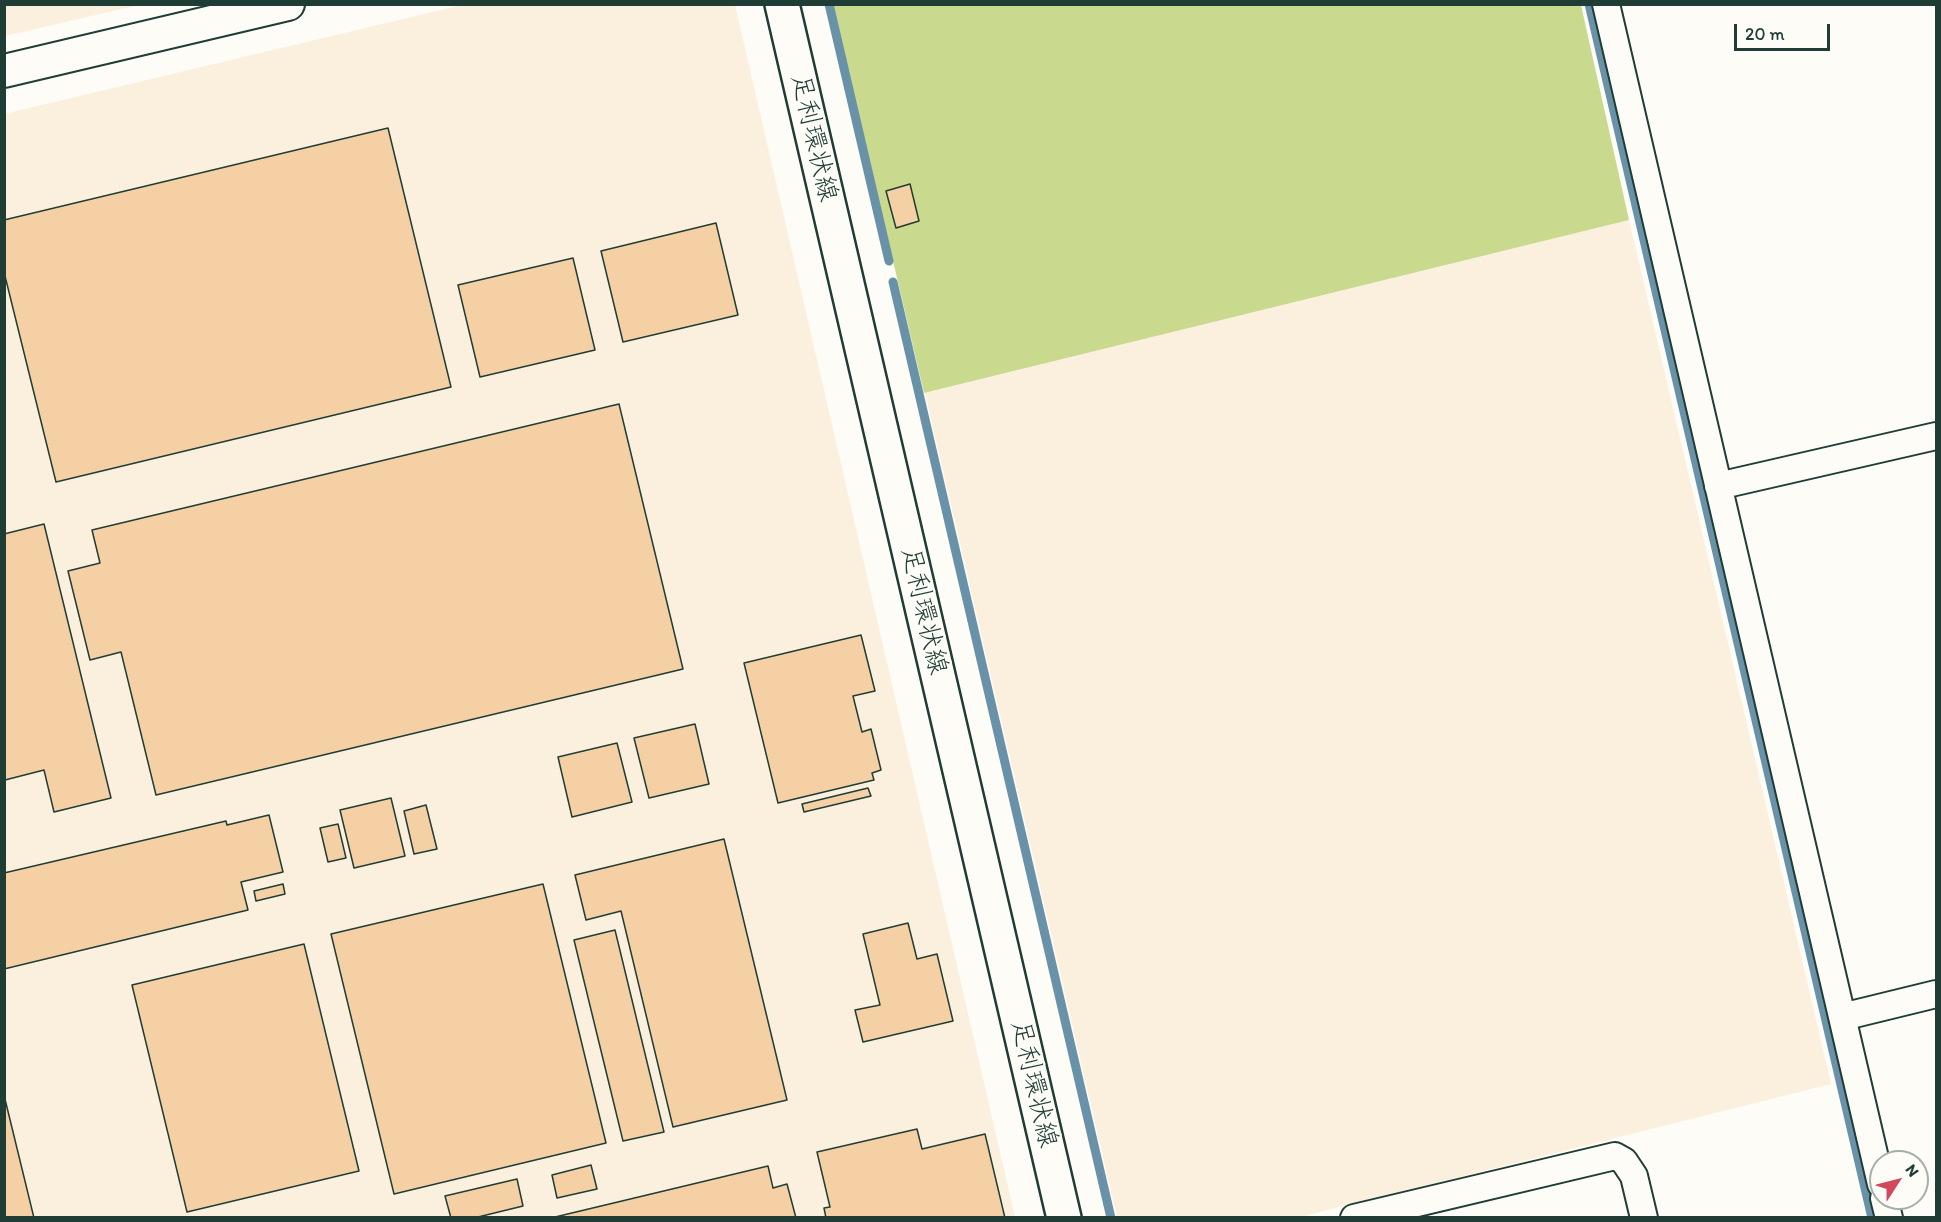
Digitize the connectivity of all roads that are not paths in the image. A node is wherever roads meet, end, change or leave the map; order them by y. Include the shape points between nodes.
1 (288, 4) edge
2 (782, 4) edge
3 (1605, 4) edge
4 (4, 71) edge
5 (1936, 436) edge
6 (1718, 486) junction
7 (1936, 994) edge
8 (1842, 1017) junction
9 (1873, 1150) edge
10 (1064, 1218) edge
11 (1354, 1218) edge
12 (1644, 1218) edge

1 - 4 street
2 - 10 main road, 足利環状線
3 - 6 street
5 - 6 street
6 - 8 street
7 - 8 street
8 - 9 street
11 - 12 street via 1614,1156 1624,1161 1634,1176

